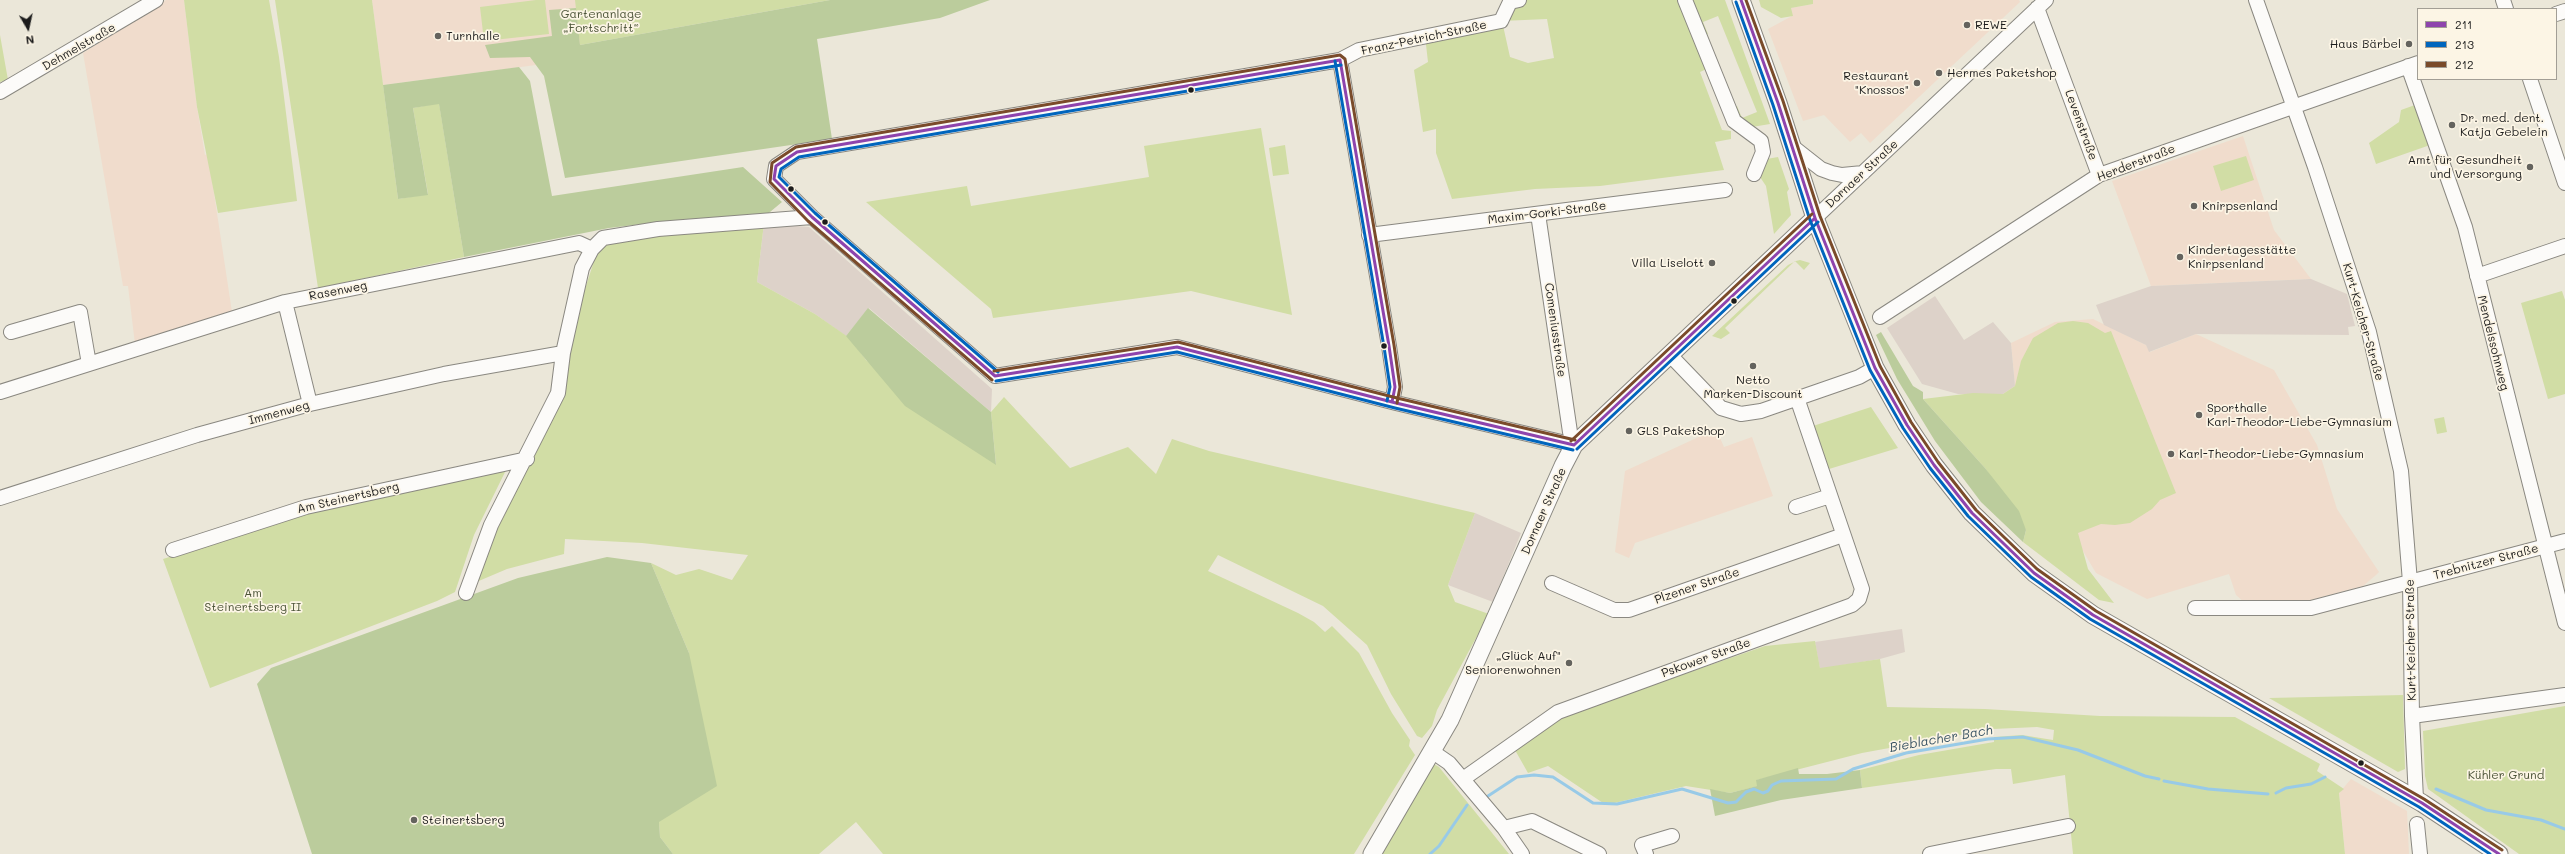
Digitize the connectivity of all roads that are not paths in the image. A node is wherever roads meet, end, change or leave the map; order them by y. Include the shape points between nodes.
1 (156, 0) edge
2 (1520, 0) edge
3 (1685, 0) edge
4 (1740, 0) edge
5 (2256, 0) edge
6 (2041, 4) edge
7 (1340, 60) junction
8 (2413, 65) edge
9 (2417, 77) edge
10 (2418, 80) edge
11 (2530, 80) edge
12 (0, 92) edge
13 (2294, 105) junction
14 (1793, 148) junction
15 (1863, 173) junction
16 (1754, 174) dead end
17 (2099, 175) junction
18 (2565, 183) edge
19 (1725, 190) dead end
20 (1538, 214) junction
21 (812, 217) junction
22 (1815, 218) junction
23 (1369, 235) junction
24 (2565, 246) edge
25 (592, 249) junction
26 (2477, 276) junction
27 (285, 302) junction
28 (1880, 317) dead end
29 (11, 332) dead end
30 (564, 353) junction
31 (1670, 355) junction
32 (89, 364) junction
33 (1869, 371) junction
34 (0, 392) edge
35 (1797, 398) junction
36 (1392, 402) junction
37 (310, 404) junction
38 (1574, 445) junction
39 (526, 459) junction
40 (1830, 496) junction
41 (0, 498) edge
42 (1796, 507) dead end
43 (1843, 535) junction
44 (2565, 541) edge
45 (2546, 546) junction
46 (173, 550) dead end
47 (2410, 582) junction
48 (1552, 583) dead end
49 (466, 593) dead end
50 (2195, 608) dead end
51 (2565, 623) edge
52 (2565, 695) edge
53 (2412, 716) junction
54 (1433, 752) junction
55 (1463, 780) junction
56 (2416, 799) junction
57 (2417, 824) dead end
58 (2068, 826) dead end
59 (1504, 828) junction
60 (1672, 836) dead end
61 (1372, 854) edge
62 (1522, 854) edge
63 (1599, 854) edge
64 (1646, 854) edge
65 (1930, 854) edge
66 (2420, 854) edge
67 (2499, 854) edge

1 - 12 street, Dehmelstraße
2 - 7 street, Franz-Petrich-Straße via 1510,2 1501,21 1359,50
3 - 16 street via 1734,121 1761,141 1763,152
4 - 14 main road
5 - 13 street, Kurt-Keicher-Straße
6 - 15 street, Dornaer Straße
6 - 17 street, Levenstraße
7 - 21 street, Franz-Petrich-Straße via 797,152 776,166 774,179
7 - 23 street
8 - 9 street, Mendelssohnweg
8 - 13 street, Herderstraße
10 - 26 street, Mendelssohnweg via 2465,227
11 - 18 street
13 - 17 street, Herderstraße
13 - 47 street, Kurt-Keicher-Straße via 2369,332 2401,471
14 - 15 street via 1821,169 1832,173
14 - 22 main road
15 - 22 street, Dornaer Straße
17 - 28 street, Herderstraße
19 - 20 street, Maxim-Gorki-Straße
20 - 23 street, Maxim-Gorki-Straße
20 - 38 street, Comeniusstraße
21 - 25 street via 658,229 603,238
21 - 36 street via 995,376 1177,347
22 - 31 main road, Dornaer Straße
22 - 33 main road via 1857,327
23 - 36 street via 1395,388
24 - 26 street
25 - 27 street, Rasenweg via 578,243
25 - 30 street via 582,268
26 - 45 street, Mendelssohnweg
27 - 32 street, Rasenweg
27 - 37 street
29 - 32 street via 80,312
30 - 37 street, Immenweg via 444,374
30 - 39 street via 558,393
31 - 35 street via 1721,408 1731,412 1742,414 1761,411
31 - 38 main road, Dornaer Straße
32 - 34 street, Rasenweg
33 - 35 street
33 - 56 main road via 1934,465 1972,513 2034,573 2106,623
35 - 40 street, Pskower Straße
36 - 38 street
37 - 41 street, Immenweg via 197,435
38 - 54 main road, Dornaer Straße via 1562,466 1499,613
39 - 46 street, Am Steinertsberg via 306,507
39 - 49 street via 491,526
40 - 42 street
40 - 43 street, Pskower Straße
43 - 48 street, Plzener Straße via 1629,610 1614,610
43 - 55 street, Pskower Straße via 1862,590 1859,599 1852,605 1558,712
44 - 45 street, Trebnitzer Straße
45 - 47 street, Trebnitzer Straße
45 - 51 street, Mendelssohnweg
47 - 50 street, Trebnitzer Straße via 2311,608
47 - 53 street, Kurt-Keicher-Straße
52 - 53 street
53 - 56 street, Kurt-Keicher-Straße
54 - 55 street via 1449,763
54 - 61 main road, Dornaer Straße
55 - 59 street
56 - 67 main road
57 - 66 street
58 - 65 street
59 - 62 street
59 - 63 street via 1532,821
60 - 64 street via 1642,845

